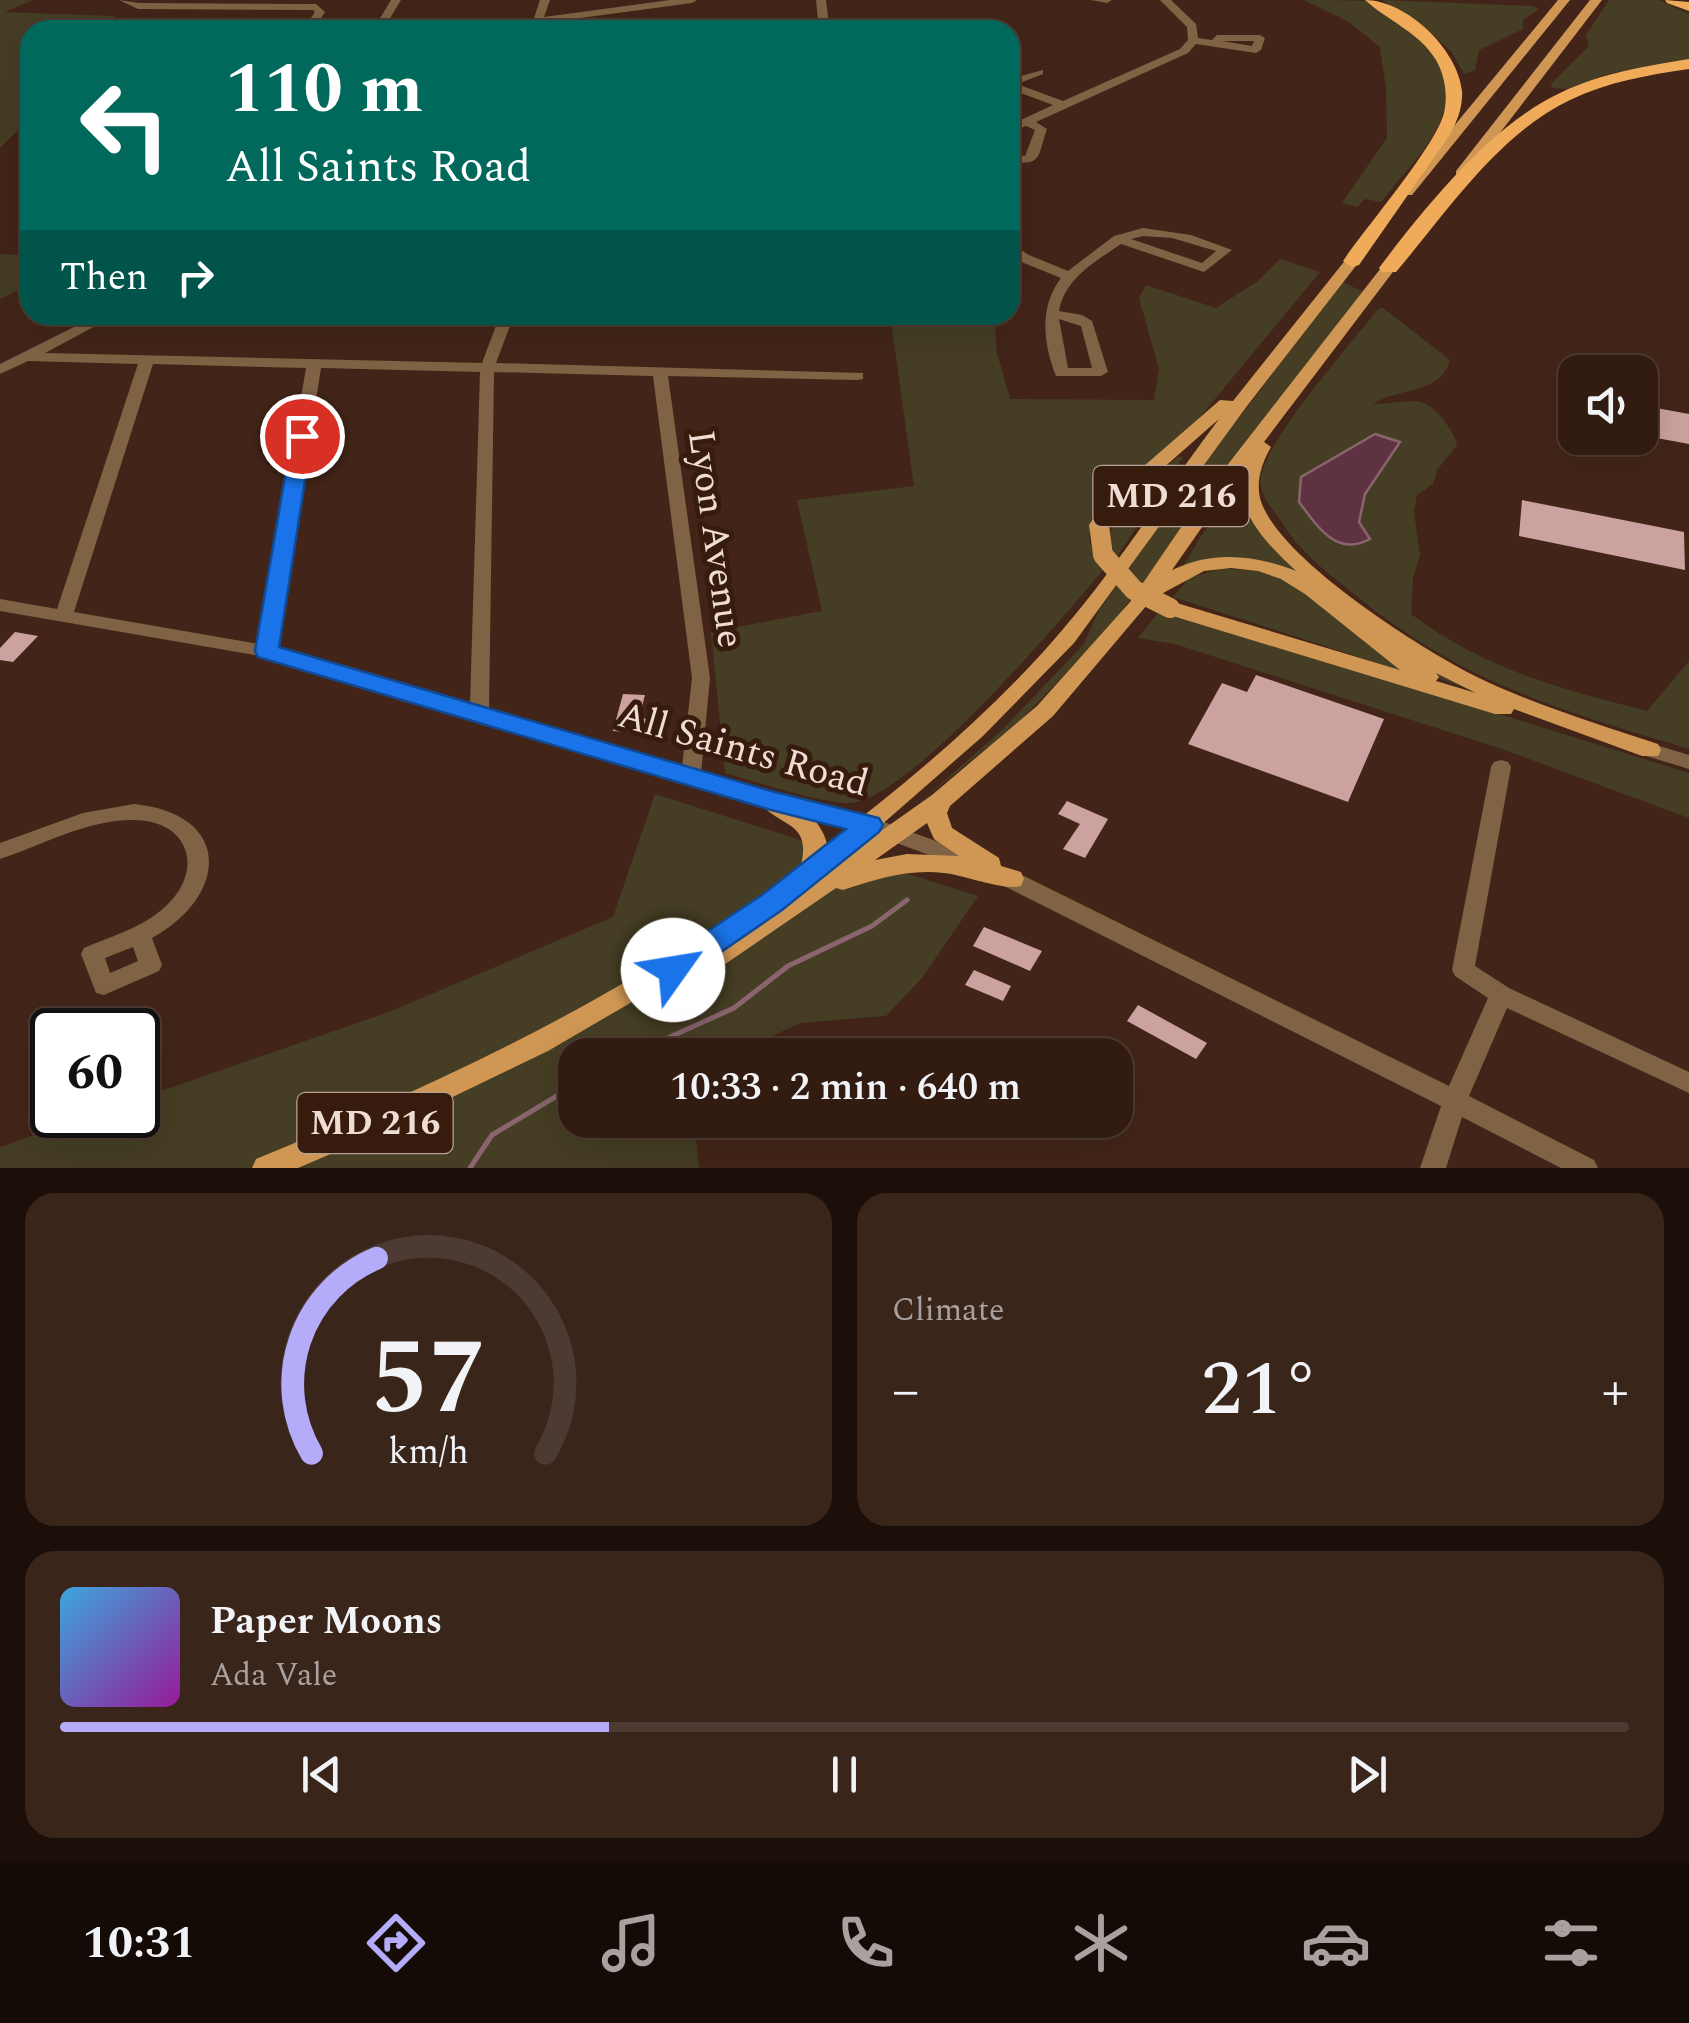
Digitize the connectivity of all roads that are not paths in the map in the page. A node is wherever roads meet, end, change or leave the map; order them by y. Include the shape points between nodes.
1 (124, 0) edge
2 (692, 0) edge
3 (1096, 0) edge
4 (1107, 0) edge
5 (1164, 0) edge
6 (1372, 0) edge
7 (1564, 0) edge
8 (1596, 0) edge
9 (1672, 0) edge
10 (636, 4) edge
11 (1689, 7) edge
12 (315, 20) edge
13 (544, 20) edge
14 (1193, 40) junction
15 (1216, 42) dead end
16 (1689, 64) edge
17 (1039, 72) dead end
18 (1020, 80) edge
19 (1020, 88) edge
20 (1062, 105) junction
21 (1025, 121) junction
22 (1020, 124) edge
23 (1020, 159) edge
24 (1119, 239) junction
25 (1020, 253) edge
26 (1352, 261) junction
27 (1388, 268) junction
28 (1069, 276) junction
29 (1050, 314) junction
30 (89, 325) edge
31 (503, 325) edge
32 (1274, 356) junction
33 (26, 357) junction
34 (147, 360) junction
35 (314, 364) junction
36 (1312, 366) junction
37 (487, 368) junction
38 (0, 370) edge
39 (660, 372) junction
40 (858, 376) dead end
41 (0, 605) edge
42 (1136, 607) junction
43 (64, 615) junction
44 (266, 651) junction
45 (479, 713) junction
46 (1518, 713) junction
47 (1650, 750) junction
48 (1689, 762) edge
49 (1500, 767) dead end
50 (691, 775) junction
51 (940, 800) junction
52 (771, 801) junction
53 (882, 829) junction
54 (0, 851) edge
55 (810, 874) junction
56 (1012, 880) junction
57 (760, 930) junction
58 (138, 934) dead end
59 (1501, 995) junction
60 (607, 1009) junction
61 (1689, 1083) edge
62 (1455, 1100) junction
63 (266, 1168) edge
64 (1433, 1168) edge
65 (1585, 1168) edge

1 - 12 street via 138,6 316,7
2 - 10 street
3 - 4 street
5 - 14 street via 1192,26
6 - 26 highway via 1430,42 1446,65 1453,108 1440,138
7 - 26 main road, MD 216
8 - 27 main road, MD 216
9 - 11 highway
10 - 13 street
14 - 15 street
14 - 20 street via 1170,59
16 - 27 highway via 1594,84 1537,112
17 - 18 street
19 - 20 street
20 - 21 street
21 - 22 street
21 - 23 street via 1041,136 1030,160
24 - 24 street via 1204,268 1225,250 1156,234 1130,232
24 - 28 street
25 - 28 street
26 - 32 main road, MD 216
27 - 36 main road, MD 216
28 - 29 street
29 - 29 street via 1087,324 1100,372 1061,373
30 - 33 street
31 - 37 street
32 - 46 main road, bridge via 1113,503 1100,525 1104,555 1134,590 1170,608
32 - 53 main road, MD 216 via 1069,636
33 - 34 street
33 - 38 street
34 - 35 street
34 - 43 street
35 - 37 street
35 - 44 street
36 - 42 main road, MD 216
36 - 47 main road via 1252,466 1252,502 1272,536 1429,660 1506,698
37 - 39 street
37 - 45 street
39 - 40 street
39 - 50 street, Lyon Avenue via 701,678
41 - 43 street, All Saints Road
42 - 46 main road via 1199,564 1260,564 1317,590 1416,672
42 - 51 main road, MD 216 via 1045,711
43 - 44 street, All Saints Road
44 - 45 street, All Saints Road
45 - 50 street, All Saints Road
46 - 47 main road
47 - 48 street
49 - 59 street via 1463,970
50 - 52 street, All Saints Road
51 - 53 main road, MD 216
51 - 56 main road via 935,813 942,832
52 - 53 street, All Saints Road
52 - 55 main road via 814,832 819,849
53 - 55 main road, MD 216
53 - 56 street, All Saints Road
53 - 57 main road, MD 216
54 - 58 street via 108,815 146,813 176,822 199,848 196,881 178,908
55 - 60 main road, MD 216
56 - 57 main road via 950,862 900,862 837,883
56 - 62 street, All Saints Road
57 - 60 main road, MD 216 via 673,982
59 - 61 street
59 - 62 street
60 - 63 main road, MD 216 via 444,1092
62 - 64 street
62 - 65 street, All Saints Road

